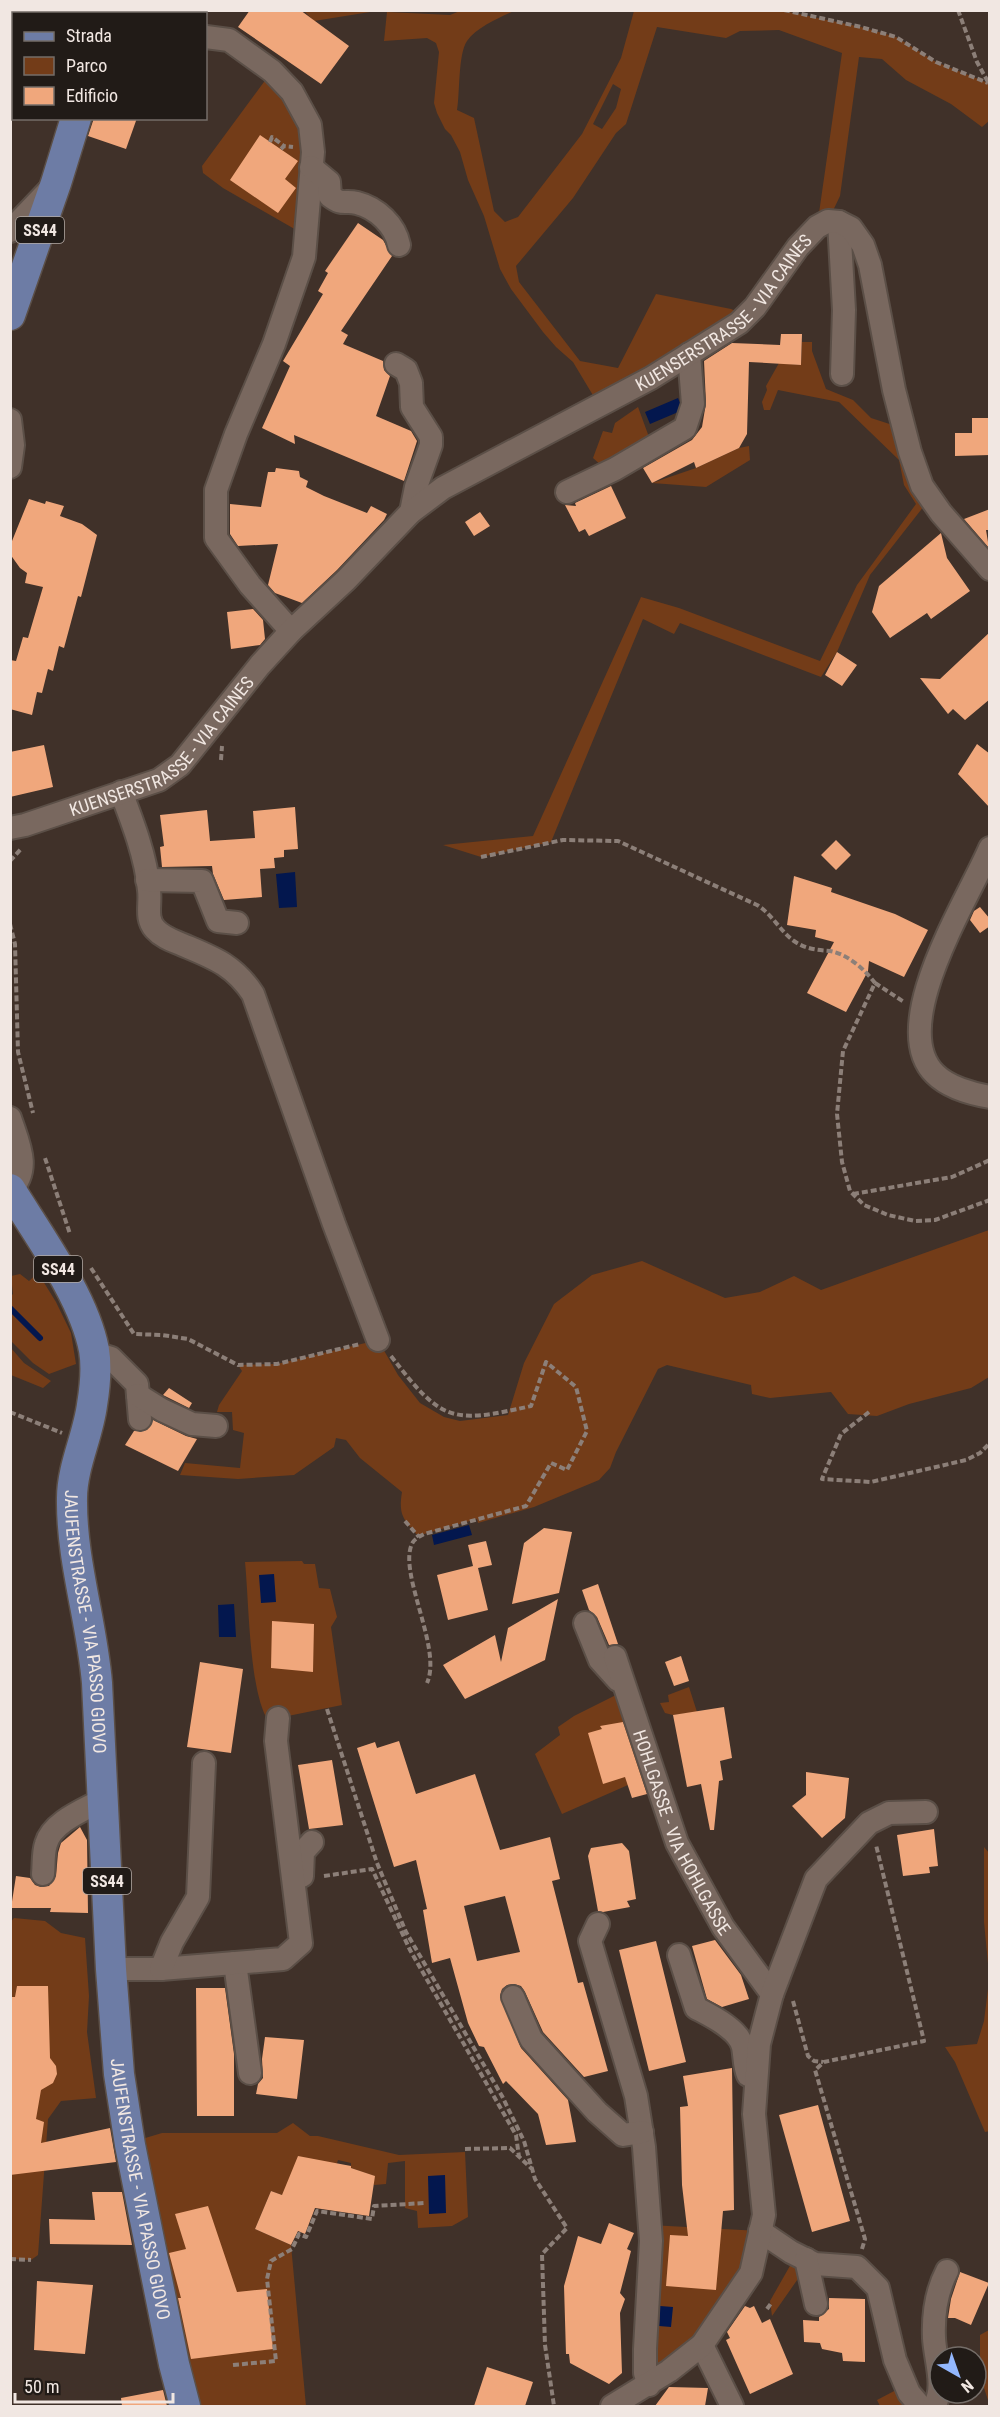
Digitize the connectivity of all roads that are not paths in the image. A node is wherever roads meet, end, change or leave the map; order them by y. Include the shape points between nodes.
1 (207, 38) edge
2 (75, 120) edge
3 (311, 167) junction
4 (56, 183) junction
5 (839, 222) junction
6 (10, 231) edge
7 (399, 245) dead end
8 (10, 315) edge
9 (689, 354) junction
10 (396, 364) dead end
11 (842, 374) dead end
12 (10, 420) edge
13 (10, 467) edge
14 (567, 492) dead end
15 (411, 513) junction
16 (990, 569) edge
17 (291, 630) junction
18 (121, 792) junction
19 (10, 828) edge
20 (990, 848) edge
21 (147, 880) junction
22 (237, 923) dead end
23 (990, 1097) edge
24 (10, 1118) edge
25 (11, 1190) edge
26 (378, 1340) road end
27 (95, 1353) junction
28 (138, 1395) junction
29 (140, 1419) dead end
30 (216, 1426) dead end
31 (585, 1623) dead end
32 (615, 1657) dead end
33 (624, 1684) junction
34 (278, 1718) dead end
35 (204, 1763) dead end
36 (102, 1800) junction
37 (926, 1812) dead end
38 (312, 1842) dead end
39 (43, 1874) dead end
40 (598, 1923) dead end
41 (291, 1953) junction
42 (679, 1955) dead end
43 (235, 1963) junction
44 (161, 1969) junction
45 (111, 1970) junction
46 (772, 1994) junction
47 (513, 1997) dead end
48 (250, 2073) dead end
49 (755, 2093) junction
50 (642, 2132) junction
51 (760, 2231) junction
52 (806, 2259) junction
53 (946, 2271) dead end
54 (816, 2304) dead end
55 (702, 2345) junction
56 (649, 2385) junction
57 (185, 2406) edge
58 (612, 2406) edge
59 (732, 2406) edge
60 (920, 2406) edge
61 (934, 2406) edge

1 - 3 street via 229,40 283,81 310,125
2 - 4 main road, SS44
3 - 7 street via 329,182 330,196 340,204 357,203 391,225
3 - 17 street via 304,257 216,490 216,538 250,585
4 - 6 street
4 - 8 main road, SS44
5 - 9 street, KUENSERSTRASSE - VIA CAINES via 828,221 817,227 756,307 739,323
5 - 11 street via 844,310
5 - 16 street via 857,236 870,265 894,390 922,486
9 - 14 street via 693,404 685,428 615,470
9 - 15 street, KUENSERSTRASSE - VIA CAINES via 443,488
10 - 15 street via 406,370 412,407 431,437
12 - 13 street
15 - 17 street, KUENSERSTRASSE - VIA CAINES
17 - 18 street, KUENSERSTRASSE - VIA CAINES via 180,765 159,780
18 - 19 street, KUENSERSTRASSE - VIA CAINES
18 - 21 street
20 - 23 street via 938,958 924,995 919,1023 920,1044 934,1074
21 - 22 street via 202,881 218,921
21 - 26 street via 148,913 154,928 233,969 253,994
24 - 25 street via 23,1163 18,1182
25 - 27 main road, JAUFENSTRASSE - VIA PASSO GIOVO / SS44 via 78,1302
27 - 28 street via 111,1358 137,1384
27 - 36 main road, JAUFENSTRASSE - VIA PASSO GIOVO / SS44 via 90,1425 72,1496 74,1536 95,1656
28 - 29 street
28 - 30 street via 192,1424
31 - 33 street via 600,1660
32 - 33 street, HOHLGASSE - VIA HOHLGASSE
33 - 46 street, HOHLGASSE - VIA HOHLGASSE via 677,1843 723,1927
34 - 41 street via 276,1742 301,1943
35 - 44 street via 198,1897
36 - 39 street via 71,1817 50,1835
36 - 45 main road, JAUFENSTRASSE - VIA PASSO GIOVO / SS44
37 - 46 street via 889,1813 869,1823 816,1879
38 - 41 street via 303,1852 303,1881 313,1942
40 - 50 street via 590,1941 636,2096
41 - 43 street via 283,1959
42 - 49 street via 696,2008 731,2030 743,2044 744,2065
43 - 44 street
43 - 48 street
44 - 45 street
45 - 57 main road, JAUFENSTRASSE - VIA PASSO GIOVO / SS44 via 119,2074 128,2130
46 - 49 street via 759,2044
47 - 50 street via 531,2039 597,2112 622,2135
49 - 51 street via 764,2215
50 - 56 street via 651,2241 645,2349
51 - 52 street
51 - 55 street via 751,2273
52 - 54 street
52 - 60 street via 815,2264 857,2267 878,2288 895,2360 909,2393
53 - 61 street via 937,2290 934,2337 939,2386
55 - 56 street
55 - 59 street
56 - 58 street

